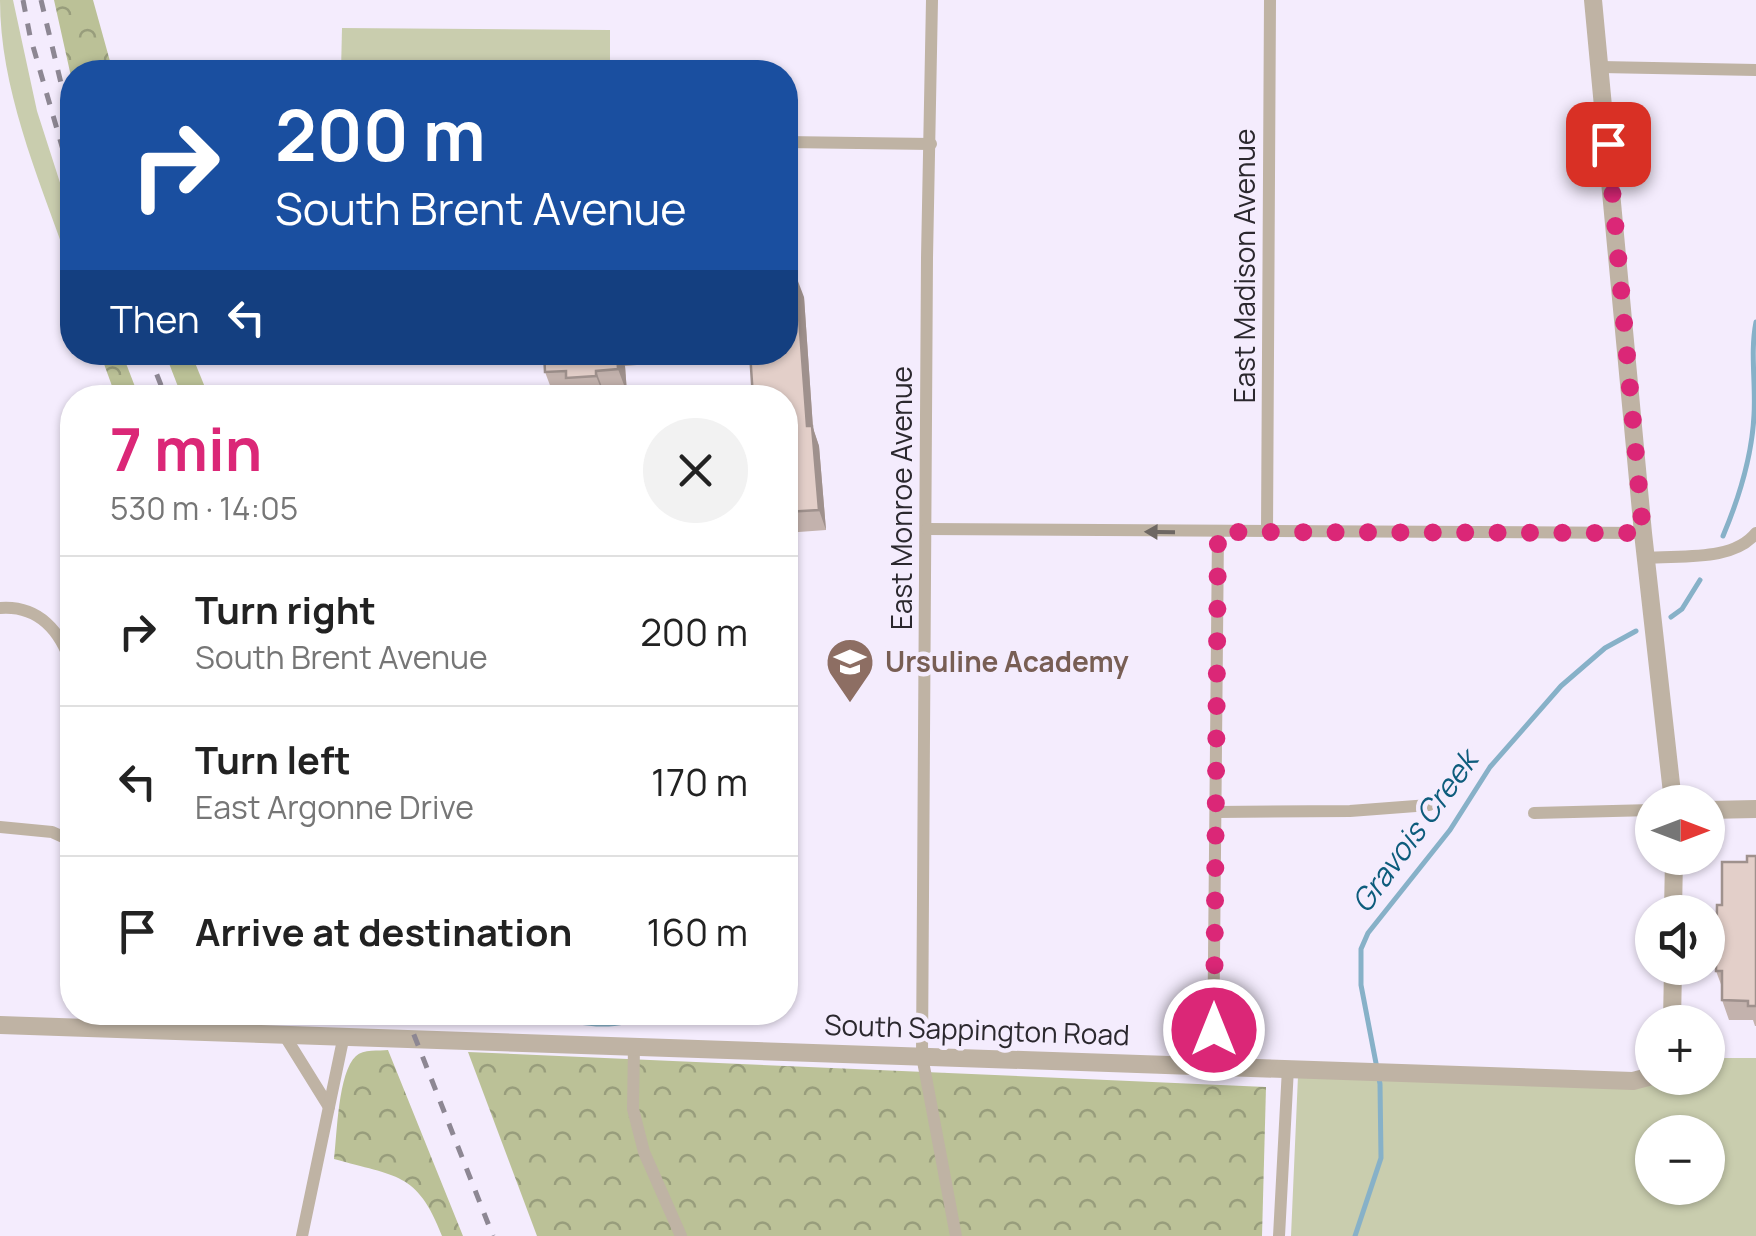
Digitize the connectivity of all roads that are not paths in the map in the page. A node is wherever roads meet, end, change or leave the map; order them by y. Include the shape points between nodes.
1 (932, 0) edge
2 (1270, 0) edge
3 (1593, 0) edge
4 (1601, 66) junction
5 (1756, 70) edge
6 (798, 142) edge
7 (931, 144) junction
8 (927, 529) junction
9 (1218, 532) junction
10 (1267, 532) junction
11 (1643, 533) junction
12 (1756, 533) edge
13 (1646, 558) junction
14 (0, 608) edge
15 (60, 635) edge
16 (1671, 785) edge
17 (1428, 804) dead end
18 (1725, 810) edge
19 (1756, 810) edge
20 (1635, 811) edge
21 (1216, 812) junction
22 (1534, 814) dead end
23 (0, 827) edge
24 (60, 836) edge
25 (60, 1022) edge
26 (0, 1025) edge
27 (164, 1025) edge
28 (283, 1033) junction
29 (344, 1035) junction
30 (634, 1046) junction
31 (922, 1056) junction
32 (1213, 1066) junction
33 (1288, 1068) junction
34 (1635, 1080) edge
35 (330, 1107) junction
36 (302, 1236) edge
37 (680, 1236) edge
38 (956, 1236) edge
39 (1279, 1236) edge

1 - 7 street, East Monroe Avenue
2 - 10 street, East Madison Avenue
3 - 4 street
4 - 5 street
4 - 11 street
6 - 7 street
7 - 8 street, East Monroe Avenue
9 -> 8 street
8 - 31 street, East Monroe Avenue
9 - 10 street
9 - 21 street
10 - 11 street
11 - 13 street
12 - 13 street via 1730,552
13 - 16 street
14 - 15 street via 30,612
17 - 21 street
18 - 19 street
20 - 22 street
21 - 32 street
23 - 24 street
25 - 26 street, South Sappington Road
27 - 28 street, South Sappington Road
28 - 29 street, South Sappington Road
28 - 35 street
29 - 30 street, South Sappington Road
29 - 35 street
30 - 31 street, South Sappington Road
30 - 37 street via 633,1109
31 - 32 street, South Sappington Road
31 - 38 street, East Monroe Avenue
32 - 33 street, South Sappington Road
33 - 34 street, South Sappington Road
33 - 39 street
35 - 36 street

